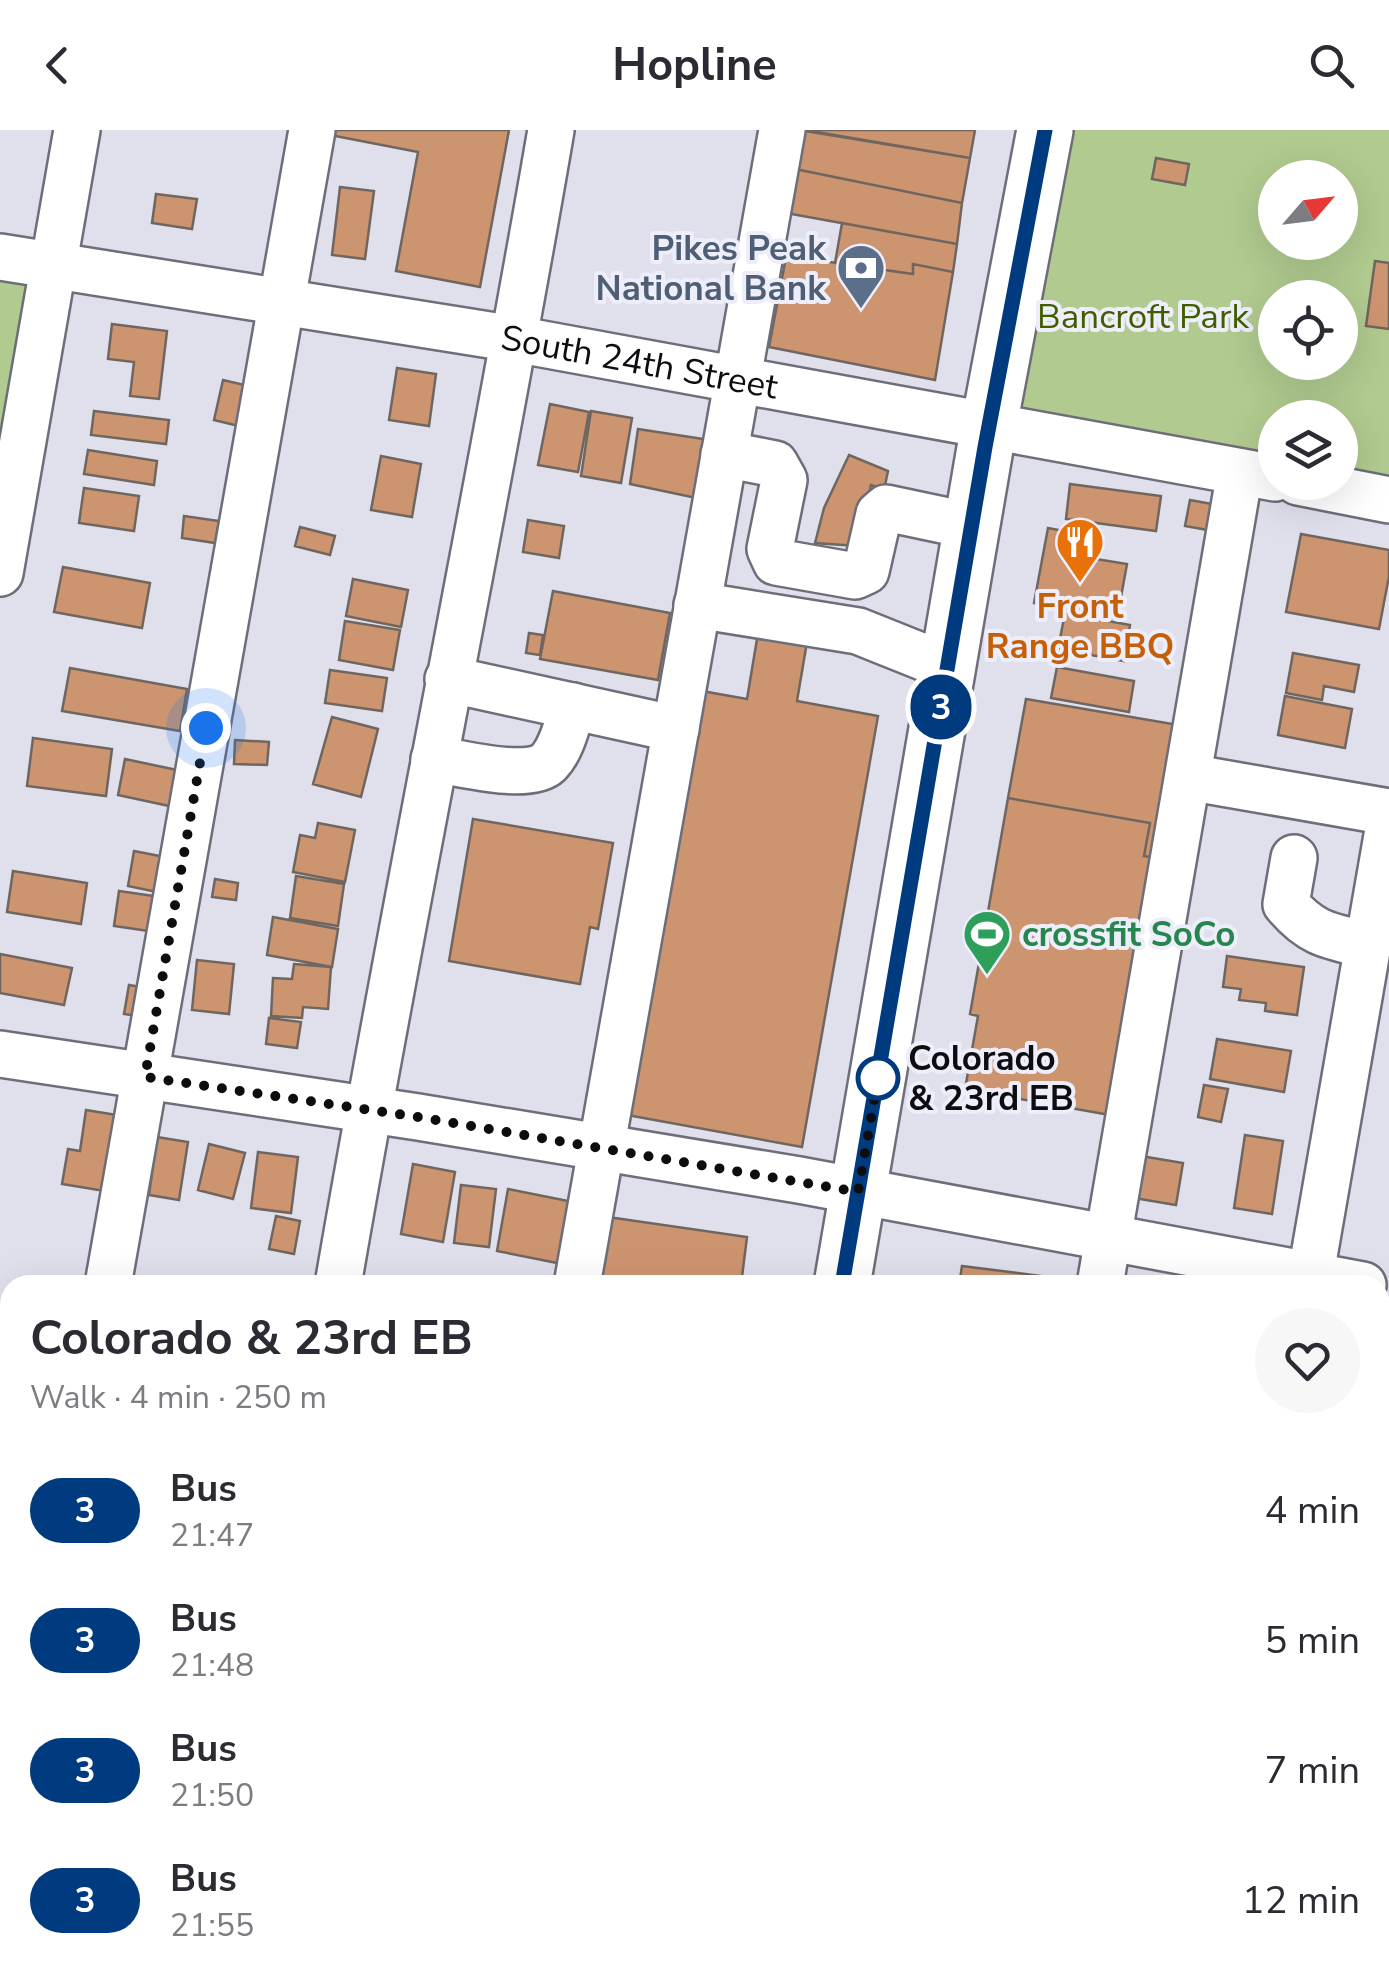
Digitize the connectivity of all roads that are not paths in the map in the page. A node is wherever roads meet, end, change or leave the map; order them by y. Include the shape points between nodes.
1 (77, 130) edge
2 (312, 130) edge
3 (551, 130) edge
4 (782, 130) edge
5 (1045, 130) edge
6 (0, 257) edge
7 (53, 264) junction
8 (282, 301) junction
9 (515, 339) junction
10 (737, 379) junction
11 (989, 424) junction
12 (724, 454) junction
13 (1258, 475) edge
14 (1358, 494) edge
15 (1389, 500) edge
16 (971, 526) junction
17 (0, 573) edge
18 (698, 605) junction
19 (948, 667) junction
20 (448, 679) junction
21 (573, 706) junction
22 (676, 729) junction
23 (434, 759) junction
24 (1188, 778) junction
25 (1389, 812) edge
26 (1389, 824) edge
27 (1294, 858) dead end
28 (1368, 945) junction
29 (0, 1054) edge
30 (145, 1077) junction
31 (368, 1110) junction
32 (602, 1148) junction
33 (858, 1192) junction
34 (1108, 1238) junction
35 (110, 1275) edge
36 (340, 1275) edge
37 (579, 1275) edge
38 (844, 1275) edge
39 (1102, 1275) edge
40 (1286, 1275) edge
41 (1311, 1275) edge

1 - 7 street
2 - 8 street
3 - 9 street
4 - 10 street
5 - 11 main road
6 - 7 street, South 24th Street
7 - 8 street, South 24th Street
7 - 17 street
8 - 9 street, South 24th Street
8 - 30 street
9 - 10 street, South 24th Street
9 - 20 street
10 - 11 street, South 24th Street
10 - 12 street
11 - 13 street, South 24th Street
11 - 16 main road
12 - 16 street via 776,464 784,480 770,548 776,562 855,576 866,570 886,508
12 - 18 street
13 - 24 street
14 - 15 street
16 - 19 main road
18 - 19 street via 858,631
18 - 22 street
19 - 33 main road
20 - 21 street
20 - 23 street
21 - 22 street
21 - 23 street via 545,767 524,771
22 - 32 street
23 - 31 street
24 - 25 street
24 - 34 street
26 - 28 street
27 - 28 street via 1286,904 1303,924
28 - 41 street
29 - 30 street
30 - 31 street
30 - 35 street
31 - 32 street
31 - 36 street
32 - 33 street
32 - 37 street
33 - 34 street
33 - 38 main road
34 - 39 street
34 - 40 street

